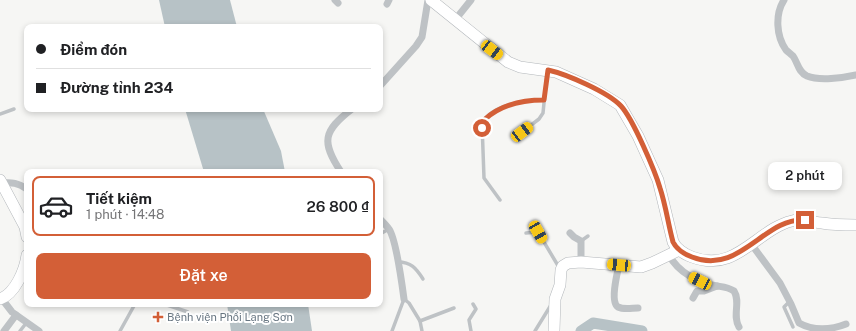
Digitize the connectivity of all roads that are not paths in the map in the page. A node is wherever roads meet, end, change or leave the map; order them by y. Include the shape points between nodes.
1 (472, 0) edge
2 (784, 0) edge
3 (435, 1) edge
4 (455, 20) junction
5 (548, 70) junction
6 (856, 75) edge
7 (383, 83) edge
8 (544, 100) junction
9 (14, 109) dead end
10 (348, 112) edge
11 (0, 114) edge
12 (522, 132) dead end
13 (339, 169) edge
14 (2, 186) edge
15 (24, 187) edge
16 (500, 200) dead end
17 (383, 222) edge
18 (24, 225) edge
19 (856, 225) edge
20 (389, 229) junction
21 (383, 232) edge
22 (526, 233) dead end
23 (570, 233) dead end
24 (588, 236) dead end
25 (581, 240) junction
26 (752, 245) junction
27 (679, 250) junction
28 (669, 255) junction
29 (397, 262) junction
30 (581, 262) junction
31 (24, 263) edge
32 (619, 265) junction
33 (561, 270) junction
34 (423, 278) dead end
35 (717, 286) junction
36 (555, 298) junction
37 (693, 298) dead end
38 (1, 299) edge
39 (404, 299) junction
40 (790, 301) junction
41 (473, 304) dead end
42 (133, 307) edge
43 (173, 307) edge
44 (454, 308) dead end
45 (638, 308) dead end
46 (188, 312) dead end
47 (16, 315) junction
48 (420, 321) junction
49 (27, 322) junction
50 (846, 324) dead end
51 (738, 327) dead end
52 (793, 328) dead end
53 (4, 331) edge
54 (20, 331) edge
55 (39, 331) edge
56 (120, 331) edge
57 (392, 331) edge
58 (422, 331) edge
59 (471, 331) edge
60 (535, 331) edge
61 (554, 331) edge

1 - 4 street
2 - 6 street via 777,16 780,35 785,49 793,57 800,71 812,77 844,78
3 - 4 main road
3 - 7 street via 422,37
4 - 5 main road via 508,62
5 - 8 lane
5 - 27 main road via 594,89 624,109 658,180 672,239
8 - 12 lane via 541,116
8 - 16 lane via 505,106 482,123 484,178
9 - 11 lane
10 - 13 street via 334,124 328,138 328,149
14 - 15 street via 11,182
14 - 18 main road
17 - 20 street
19 - 26 main road via 793,220 775,228
20 - 21 lane
20 - 29 street
22 - 33 lane via 538,232
23 - 25 street
24 - 25 lane
25 - 30 street
26 - 27 main road via 731,256 712,260 696,258
26 - 40 street
27 - 28 main road
28 - 32 main road via 646,266
28 - 35 street via 677,266 691,277
29 - 34 lane via 413,265
29 - 39 street
30 - 32 main road
30 - 33 main road via 568,263
31 - 38 main road via 14,288
32 - 45 street via 615,303 618,307
33 - 36 main road
35 - 37 street via 697,291
35 - 51 street via 730,288 736,292 735,317
36 - 60 lane
36 - 61 main road
38 - 47 street
39 - 48 lane
39 - 57 lane
40 - 50 street via 802,325 820,329
40 - 52 lane via 784,307
41 - 59 lane via 476,309 469,320
42 - 56 lane
43 - 46 lane
44 - 48 lane
47 - 49 street
47 - 53 street
48 - 58 lane
49 - 54 lane
49 - 55 street

